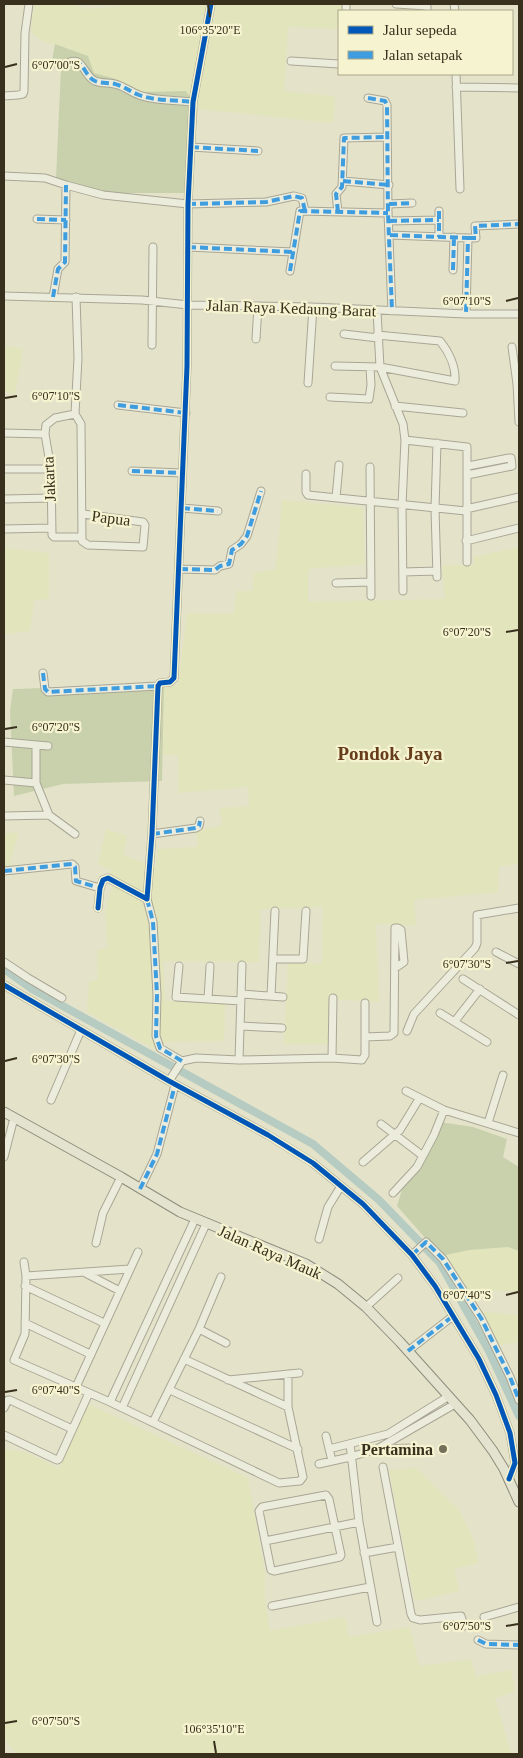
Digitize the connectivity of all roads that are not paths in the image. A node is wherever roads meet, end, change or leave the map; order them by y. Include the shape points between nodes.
1 (29, 4) edge
2 (211, 4) edge
3 (396, 4) edge
4 (427, 10) edge
5 (291, 61) dead end
6 (338, 64) edge
7 (63, 66) dead end
8 (456, 75) edge
9 (456, 87) junction
10 (519, 88) edge
11 (4, 96) edge
12 (368, 98) dead end
13 (192, 102) junction
14 (387, 137) junction
15 (191, 147) junction
16 (258, 151) dead end
17 (4, 176) edge
18 (343, 182) junction
19 (66, 185) junction
20 (389, 185) junction
21 (460, 189) dead end
22 (412, 203) dead end
23 (188, 204) junction
24 (388, 204) junction
25 (439, 210) dead end
26 (305, 211) junction
27 (338, 212) junction
28 (388, 213) junction
29 (37, 219) dead end
30 (66, 220) junction
31 (439, 220) junction
32 (388, 221) junction
33 (519, 224) edge
34 (390, 235) junction
35 (439, 237) junction
36 (454, 237) junction
37 (468, 238) junction
38 (153, 247) dead end
39 (188, 247) junction
40 (293, 252) junction
41 (453, 270) dead end
42 (290, 271) dead end
43 (4, 296) edge
44 (53, 296) junction
45 (76, 297) junction
46 (152, 301) junction
47 (188, 305) junction
48 (258, 306) junction
49 (313, 307) junction
50 (377, 311) junction
51 (392, 311) junction
52 (466, 314) junction
53 (519, 314) edge
54 (344, 334) dead end
55 (378, 337) junction
56 (256, 339) dead end
57 (152, 345) dead end
58 (512, 347) dead end
59 (335, 366) dead end
60 (380, 367) junction
61 (370, 368) junction
62 (308, 383) dead end
63 (330, 397) dead end
64 (118, 405) dead end
65 (395, 406) junction
66 (186, 413) junction
67 (463, 413) dead end
68 (75, 414) junction
69 (519, 422) edge
70 (4, 434) edge
71 (45, 434) junction
72 (405, 440) junction
73 (437, 443) junction
74 (339, 465) dead end
75 (468, 466) junction
76 (370, 467) dead end
77 (4, 469) edge
78 (51, 469) junction
79 (132, 471) dead end
80 (182, 473) junction
81 (306, 474) dead end
82 (467, 475) junction
83 (261, 491) dead end
84 (519, 497) edge
85 (4, 498) edge
86 (51, 498) junction
87 (336, 498) junction
88 (370, 501) junction
89 (402, 505) junction
90 (182, 508) junction
91 (435, 509) junction
92 (466, 510) junction
93 (218, 511) dead end
94 (83, 514) junction
95 (51, 528) junction
96 (519, 528) edge
97 (4, 529) edge
98 (81, 537) junction
99 (466, 541) junction
100 (466, 562) dead end
101 (180, 569) junction
102 (403, 572) junction
103 (371, 582) junction
104 (336, 583) dead end
105 (403, 591) dead end
106 (371, 596) dead end
107 (42, 673) dead end
108 (158, 686) junction
109 (4, 742) edge
110 (36, 745) junction
111 (48, 746) dead end
112 (4, 780) edge
113 (36, 783) junction
114 (4, 816) edge
115 (49, 816) junction
116 (200, 821) dead end
117 (75, 834) dead end
118 (152, 834) junction
119 (4, 871) edge
120 (100, 888) junction
121 (146, 899) junction
122 (98, 908) dead end
123 (519, 908) edge
124 (306, 910) dead end
125 (275, 911) dead end
126 (496, 952) dead end
127 (273, 959) junction
128 (4, 962) edge
129 (518, 963) edge
130 (242, 965) dead end
131 (179, 966) dead end
132 (210, 966) dead end
133 (395, 968) junction
134 (463, 979) dead end
135 (4, 985) edge
136 (480, 988) junction
137 (271, 996) junction
138 (241, 997) junction
139 (283, 997) dead end
140 (62, 998) dead end
141 (333, 998) dead end
142 (208, 999) junction
143 (365, 1003) dead end
144 (440, 1013) dead end
145 (519, 1015) edge
146 (455, 1021) junction
147 (240, 1026) junction
148 (282, 1028) dead end
149 (81, 1030) junction
150 (407, 1031) dead end
151 (365, 1037) junction
152 (487, 1042) dead end
153 (332, 1058) junction
154 (240, 1060) junction
155 (180, 1064) junction
156 (503, 1076) dead end
157 (172, 1081) junction
158 (406, 1091) dead end
159 (419, 1098) junction
160 (51, 1100) dead end
161 (444, 1110) junction
162 (4, 1112) edge
163 (14, 1118) junction
164 (488, 1123) junction
165 (381, 1124) dead end
166 (519, 1133) edge
167 (395, 1135) junction
168 (423, 1156) junction
169 (4, 1157) edge
170 (363, 1162) dead end
171 (121, 1177) junction
172 (341, 1186) junction
173 (140, 1189) junction
174 (393, 1193) dead end
175 (195, 1219) junction
176 (206, 1224) junction
177 (319, 1239) dead end
178 (96, 1244) dead end
179 (138, 1252) dead end
180 (414, 1253) junction
181 (24, 1262) dead end
182 (130, 1269) junction
183 (85, 1273) junction
184 (26, 1276) junction
185 (221, 1278) dead end
186 (398, 1278) dead end
187 (25, 1286) junction
188 (120, 1291) junction
189 (366, 1307) junction
190 (454, 1316) junction
191 (25, 1323) junction
192 (104, 1323) junction
193 (199, 1329) junction
194 (226, 1343) dead end
195 (408, 1351) junction
196 (90, 1354) junction
197 (184, 1359) junction
198 (300, 1373) dead end
199 (288, 1374) junction
200 (227, 1380) junction
201 (76, 1387) junction
202 (170, 1390) junction
203 (89, 1393) junction
204 (449, 1396) junction
205 (519, 1400) edge
206 (110, 1402) junction
207 (455, 1404) junction
208 (288, 1407) junction
209 (4, 1408) edge
210 (122, 1408) junction
211 (153, 1422) junction
212 (72, 1429) junction
213 (4, 1435) edge
214 (326, 1436) dead end
215 (390, 1438) junction
216 (350, 1444) junction
217 (413, 1448) dead end
218 (298, 1449) junction
219 (329, 1449) junction
220 (377, 1449) junction
221 (350, 1457) junction
222 (332, 1461) junction
223 (319, 1464) dead end
224 (384, 1467) dead end
225 (509, 1479) junction
226 (519, 1501) edge
227 (359, 1522) junction
228 (335, 1527) junction
229 (265, 1541) junction
230 (398, 1547) junction
231 (364, 1554) junction
232 (370, 1587) junction
233 (272, 1606) dead end
234 (519, 1607) edge
235 (484, 1617) dead end
236 (377, 1622) dead end
237 (464, 1626) dead end
238 (478, 1640) dead end
239 (519, 1645) edge

1 - 11 street via 24,91
2 - 13 street
3 - 4 street via 427,6
5 - 6 street
7 - 13 street via 75,61 96,82 117,84 142,96
8 - 9 street
9 - 10 street
9 - 21 street
12 - 14 street via 386,103
13 - 15 street
14 - 18 street via 344,138
14 - 20 street
15 - 16 street
15 - 23 street
17 - 19 street via 45,178
18 - 20 street
18 - 27 street via 336,194
19 - 23 street via 103,195
19 - 30 street
20 - 24 street
22 - 24 street
23 - 26 street via 266,202 294,196 302,198
23 - 39 street
24 - 28 street
25 - 31 street
26 - 27 street
26 - 40 street via 300,213
27 - 28 street
28 - 32 street
29 - 30 street
30 - 44 street via 65,262 58,269
31 - 32 street
31 - 35 street
32 - 34 street
33 - 37 street via 475,226 476,238
34 - 35 street
34 - 51 street
35 - 36 street
36 - 37 street
36 - 41 street
37 - 52 street
38 - 46 street
39 - 40 street
39 - 47 street
40 - 42 street
43 - 44 street, Jalan Raya Kedaung Barat
44 - 45 street, Jalan Raya Kedaung Barat
45 - 46 street, Jalan Raya Kedaung Barat
45 - 68 street, Jakarta via 78,358
46 - 47 street, Jalan Raya Kedaung Barat
46 - 57 street
47 - 48 street, Jalan Raya Kedaung Barat
47 - 66 street
48 - 49 street, Jalan Raya Kedaung Barat
48 - 56 street
49 - 50 street, Jalan Raya Kedaung Barat
49 - 62 street
50 - 51 street, Jalan Raya Kedaung Barat
50 - 55 street
51 - 52 street, Jalan Raya Kedaung Barat
52 - 53 street, Jalan Raya Kedaung Barat
54 - 55 street
55 - 60 street
55 - 60 street via 440,341 455,372 455,381
58 - 69 street
59 - 61 street
60 - 61 street
60 - 65 street
61 - 63 street via 369,399
64 - 66 street
65 - 67 street
65 - 72 street via 403,424
66 - 80 street
68 - 71 street, Jakarta via 55,418 46,425
68 - 94 street, Jakarta via 81,424
70 - 71 street
71 - 78 street, Jakarta
72 - 73 street
72 - 89 street
73 - 75 street via 467,447
73 - 91 street
74 - 87 street
75 - 82 street
75 - 82 street via 509,458 512,466
76 - 88 street
77 - 78 street
78 - 86 street, Jakarta
79 - 80 street
80 - 90 street
81 - 87 street via 307,495
82 - 92 street
83 - 101 street via 247,536 232,550 230,564 215,570
84 - 92 street
85 - 86 street
86 - 95 street, Jakarta
87 - 88 street
88 - 89 street
88 - 103 street
89 - 91 street
89 - 102 street
90 - 93 street
90 - 101 street
91 - 92 street
91 - 102 street via 437,574
92 - 99 street
94 - 98 street, Jakarta
94 - 98 street, Papua via 143,522 143,548 88,545
95 - 97 street
95 - 98 street via 54,537
96 - 99 street
99 - 100 street
101 - 108 street via 174,678
102 - 105 street
103 - 104 street
103 - 106 street
107 - 108 street via 48,692
108 - 118 street
109 - 110 street
110 - 111 street
110 - 113 street
112 - 113 street
113 - 115 street
114 - 115 street
115 - 117 street
116 - 118 street via 196,828
118 - 121 street
119 - 120 street via 72,864 76,881
120 - 121 street via 103,880 108,878
120 - 122 street
121 - 155 street via 154,922 156,1036 160,1048
123 - 150 street via 477,914 475,948 414,1014
124 - 127 street via 304,958
125 - 127 street
126 - 129 street
127 - 137 street
128 - 140 street
130 - 138 street
131 - 142 street via 176,997
132 - 142 street
133 - 133 street via 405,959 398,928 395,928
133 - 151 street via 394,1034
134 - 136 street
135 - 149 street
136 - 145 street
136 - 146 street
137 - 138 street
137 - 139 street
138 - 142 street
138 - 147 street
141 - 153 street
143 - 151 street
144 - 146 street
146 - 152 street
147 - 148 street
147 - 154 street
149 - 157 street
149 - 160 street
151 - 153 street via 364,1059
153 - 154 street
154 - 155 street via 196,1058
155 - 157 street
156 - 164 street
157 - 172 street via 268,1135 313,1163
157 - 173 street via 156,1154
158 - 159 street
159 - 161 street
159 - 167 street
161 - 164 street
161 - 168 street
162 - 163 main road, Jalan Raya Mauk
163 - 169 street
163 - 171 main road, Jalan Raya Mauk
164 - 166 street
165 - 167 street
167 - 168 street
167 - 170 street
168 - 174 street via 413,1173
171 - 173 main road, Jalan Raya Mauk
171 - 178 street via 103,1213
172 - 177 street via 328,1207
172 - 180 street
173 - 175 main road, Jalan Raya Mauk
175 - 176 main road, Jalan Raya Mauk
175 - 206 street
176 - 189 main road, Jalan Raya Mauk via 306,1264
176 - 210 street
179 - 182 street
180 - 190 street
180 - 205 street via 426,1242 443,1259 481,1318
181 - 184 street
182 - 183 street
182 - 188 street
183 - 184 street
183 - 188 street
184 - 187 street
185 - 193 street
186 - 189 street
187 - 191 street
187 - 192 street
188 - 192 street
189 - 195 main road, Jalan Raya Mauk
190 - 195 street
190 - 225 street via 480,1359 510,1434 515,1463
191 - 196 street
191 - 201 street via 25,1334 14,1360
192 - 196 street
193 - 194 street
193 - 197 street
195 - 204 main road, Jalan Raya Mauk
196 - 201 street
197 - 200 street
197 - 202 street
198 - 199 street
199 - 200 street
199 - 208 street
200 - 208 street
201 - 203 street
202 - 211 street
202 - 218 street
203 - 206 street
203 - 212 street
204 - 207 main road, Jalan Raya Mauk
204 - 215 street
206 - 210 street
207 - 215 street
207 - 225 main road, Jalan Raya Mauk via 493,1451
208 - 218 street
209 - 212 street via 10,1400
210 - 211 street
211 - 218 street via 279,1483 302,1480
212 - 213 street via 57,1460
214 - 219 street
215 - 216 street
215 - 220 street
216 - 219 street
216 - 221 street
217 - 220 street
219 - 222 street
220 - 221 street
221 - 222 street
221 - 227 street
222 - 223 street
224 - 230 street
225 - 226 main road, Jalan Raya Mauk
227 - 228 street
227 - 231 street
228 - 229 street
228 - 229 street via 341,1555 337,1559 274,1571 270,1567
228 - 229 street via 329,1496 326,1495 262,1507 259,1511
230 - 231 street
230 - 237 street via 413,1618 460,1616
231 - 232 street
232 - 233 street
232 - 236 street
234 - 235 street
238 - 239 street via 486,1644

